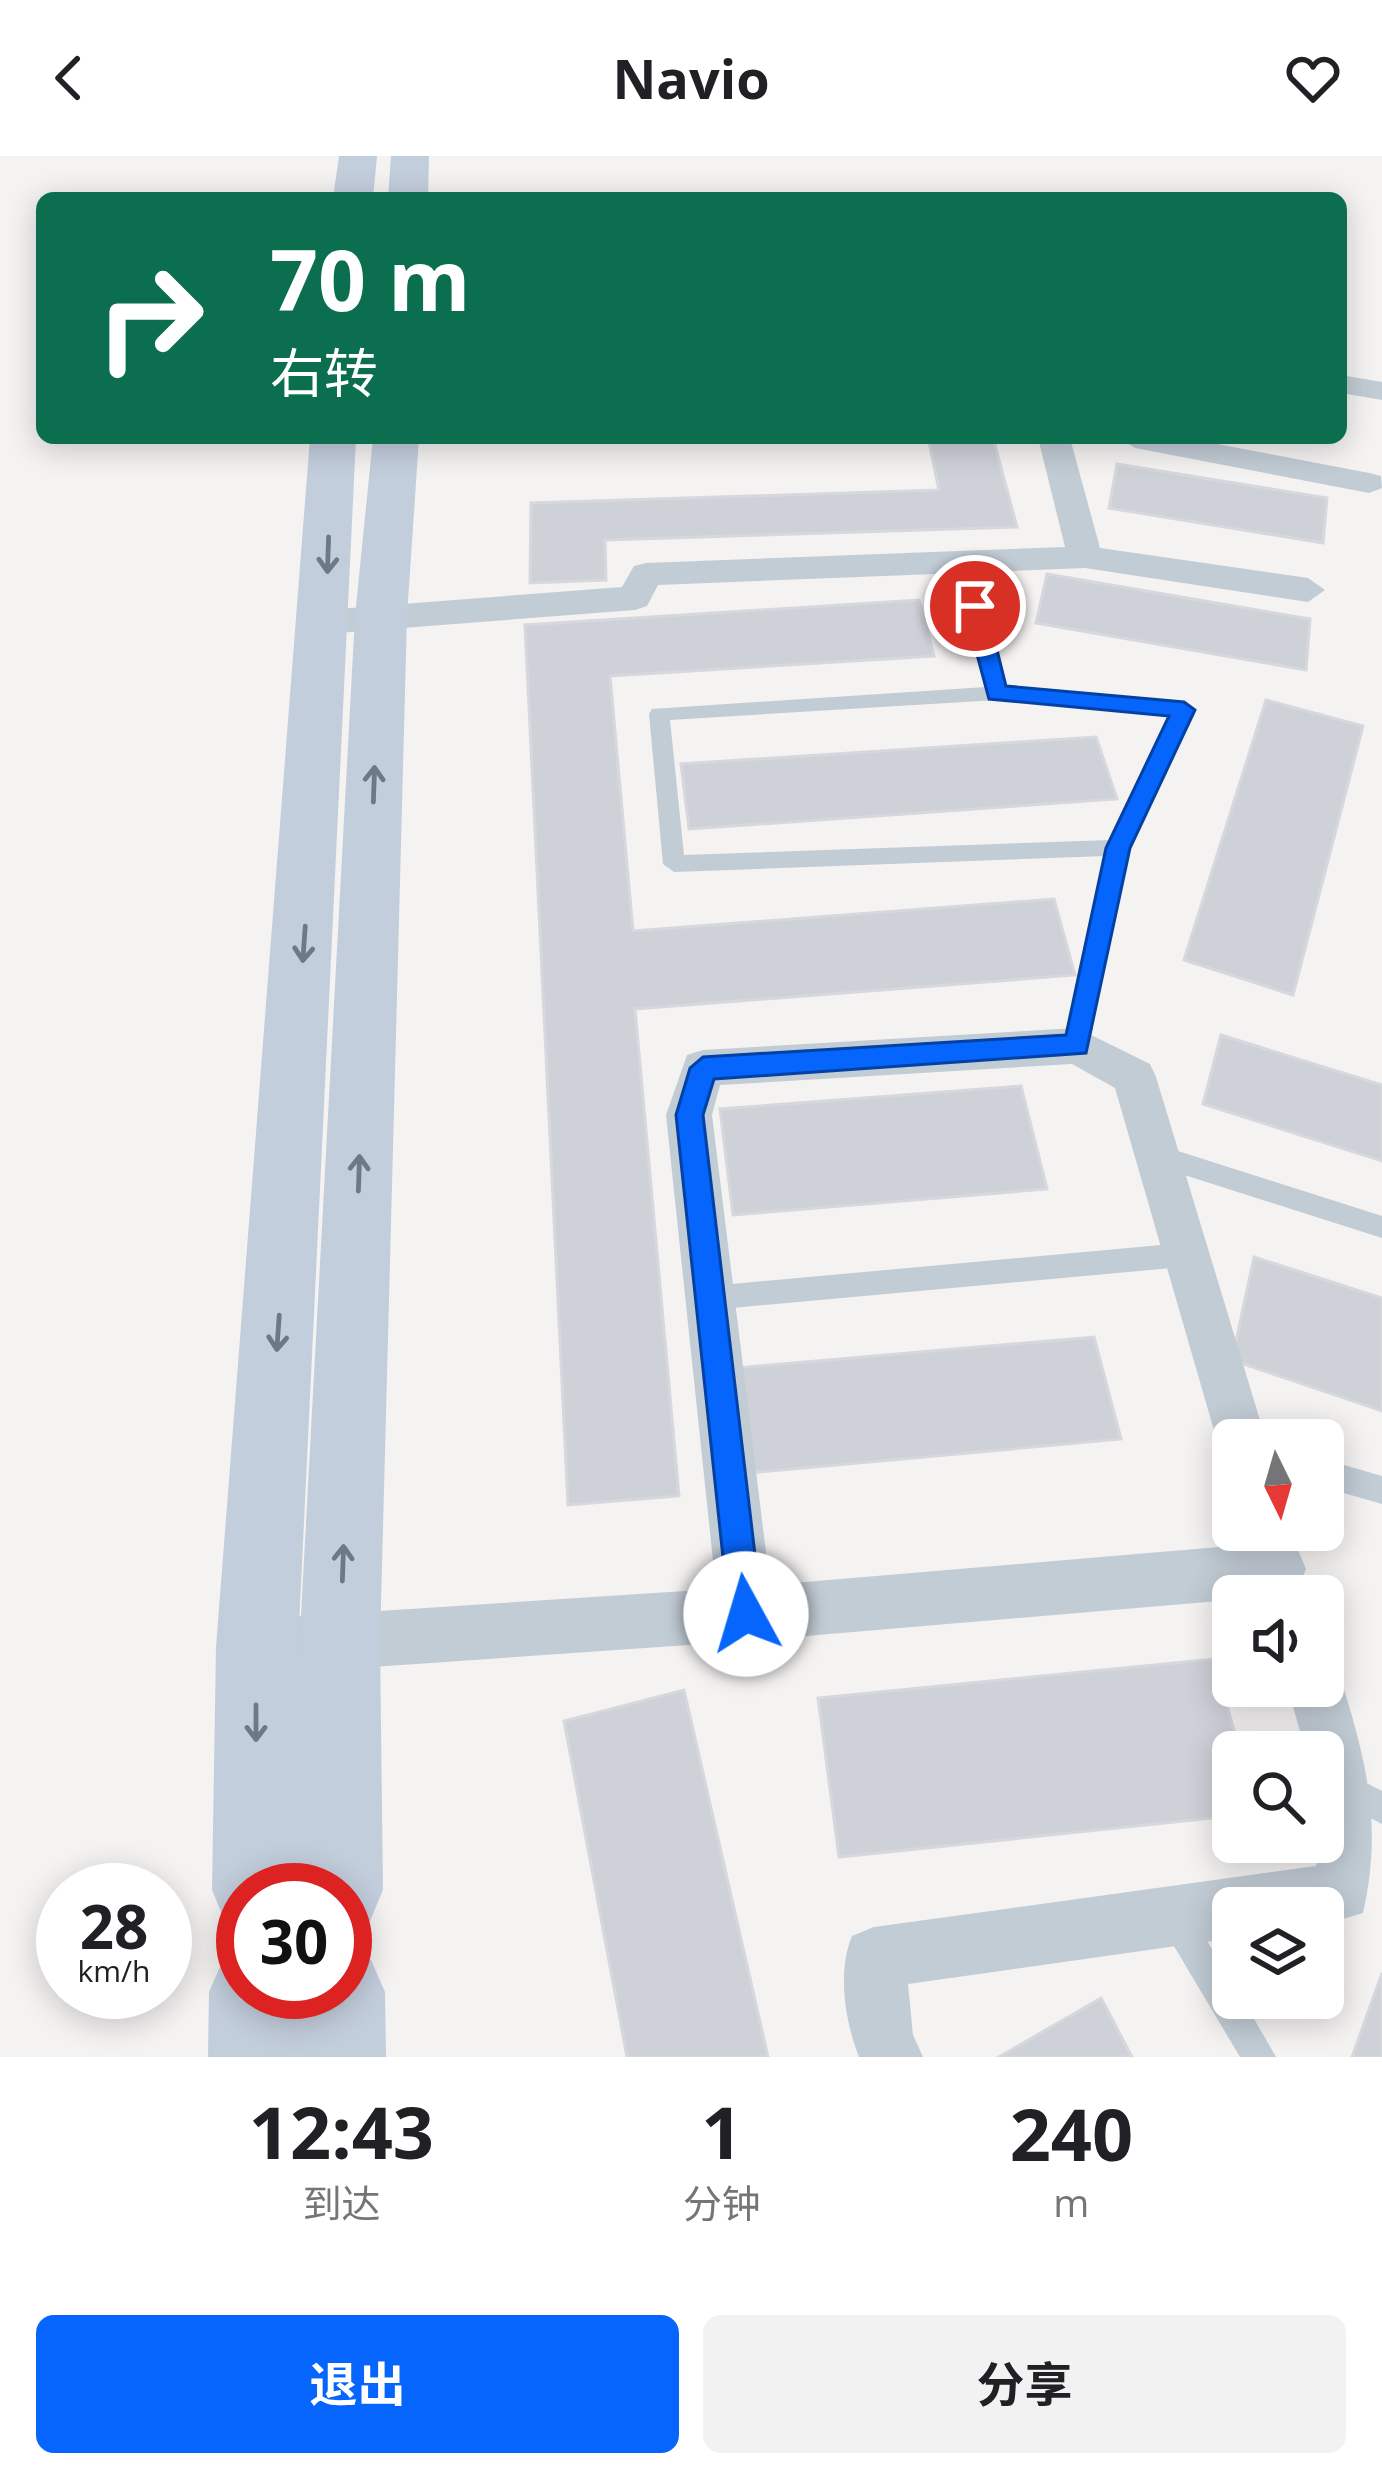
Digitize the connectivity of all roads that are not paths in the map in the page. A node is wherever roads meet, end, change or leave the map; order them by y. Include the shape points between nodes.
1 (358, 156) edge
2 (410, 156) edge
3 (354, 192) edge
4 (408, 192) edge
5 (1347, 385) edge
6 (1382, 391) edge
7 (334, 444) edge
8 (395, 444) edge
9 (1056, 444) edge
10 (1166, 444) edge
11 (1370, 483) dead end
12 (1085, 557) junction
13 (964, 562) junction
14 (1309, 590) dead end
15 (353, 619) junction
16 (997, 693) junction
17 (1118, 848) junction
18 (1077, 1046) junction
19 (1155, 1155) junction
20 (1382, 1227) edge
21 (1183, 1255) junction
22 (710, 1298) junction
23 (1234, 1419) edge
24 (1344, 1479) edge
25 (1382, 1490) edge
26 (1278, 1565) edge
27 (746, 1614) junction
28 (340, 1642) junction
29 (256, 1646) junction
30 (1324, 1707) edge
31 (1364, 1798) edge
32 (256, 1863) edge
33 (339, 1863) edge
34 (1173, 1915) junction
35 (256, 2019) edge
36 (339, 2019) edge
37 (255, 2057) edge
38 (339, 2057) edge
39 (891, 2057) edge
40 (1259, 2057) edge

1 - 3 main road
2 - 4 main road
5 - 6 street
7 -> 15 main road
8 - 15 main road
9 - 12 street
10 - 11 street
12 - 13 street
12 - 14 street
13 - 15 street via 646,574 635,598
13 - 16 lane
28 -> 15 main road
15 -> 29 main road
16 - 17 lane via 1184,710
16 - 17 lane via 659,714 674,864
17 - 18 lane
18 - 19 street via 1133,1077
18 - 22 street via 703,1068 689,1115
19 - 20 lane
19 - 21 street
21 - 22 lane
21 - 23 street
22 - 27 street
24 - 25 lane
26 - 27 street
27 - 28 street
28 - 29 street
28 - 33 main road
29 -> 32 main road
30 - 31 street
31 - 34 street via 1353,1814 1342,1892
34 - 39 street via 874,1958
34 - 40 lane
35 - 37 main road
36 - 38 main road

